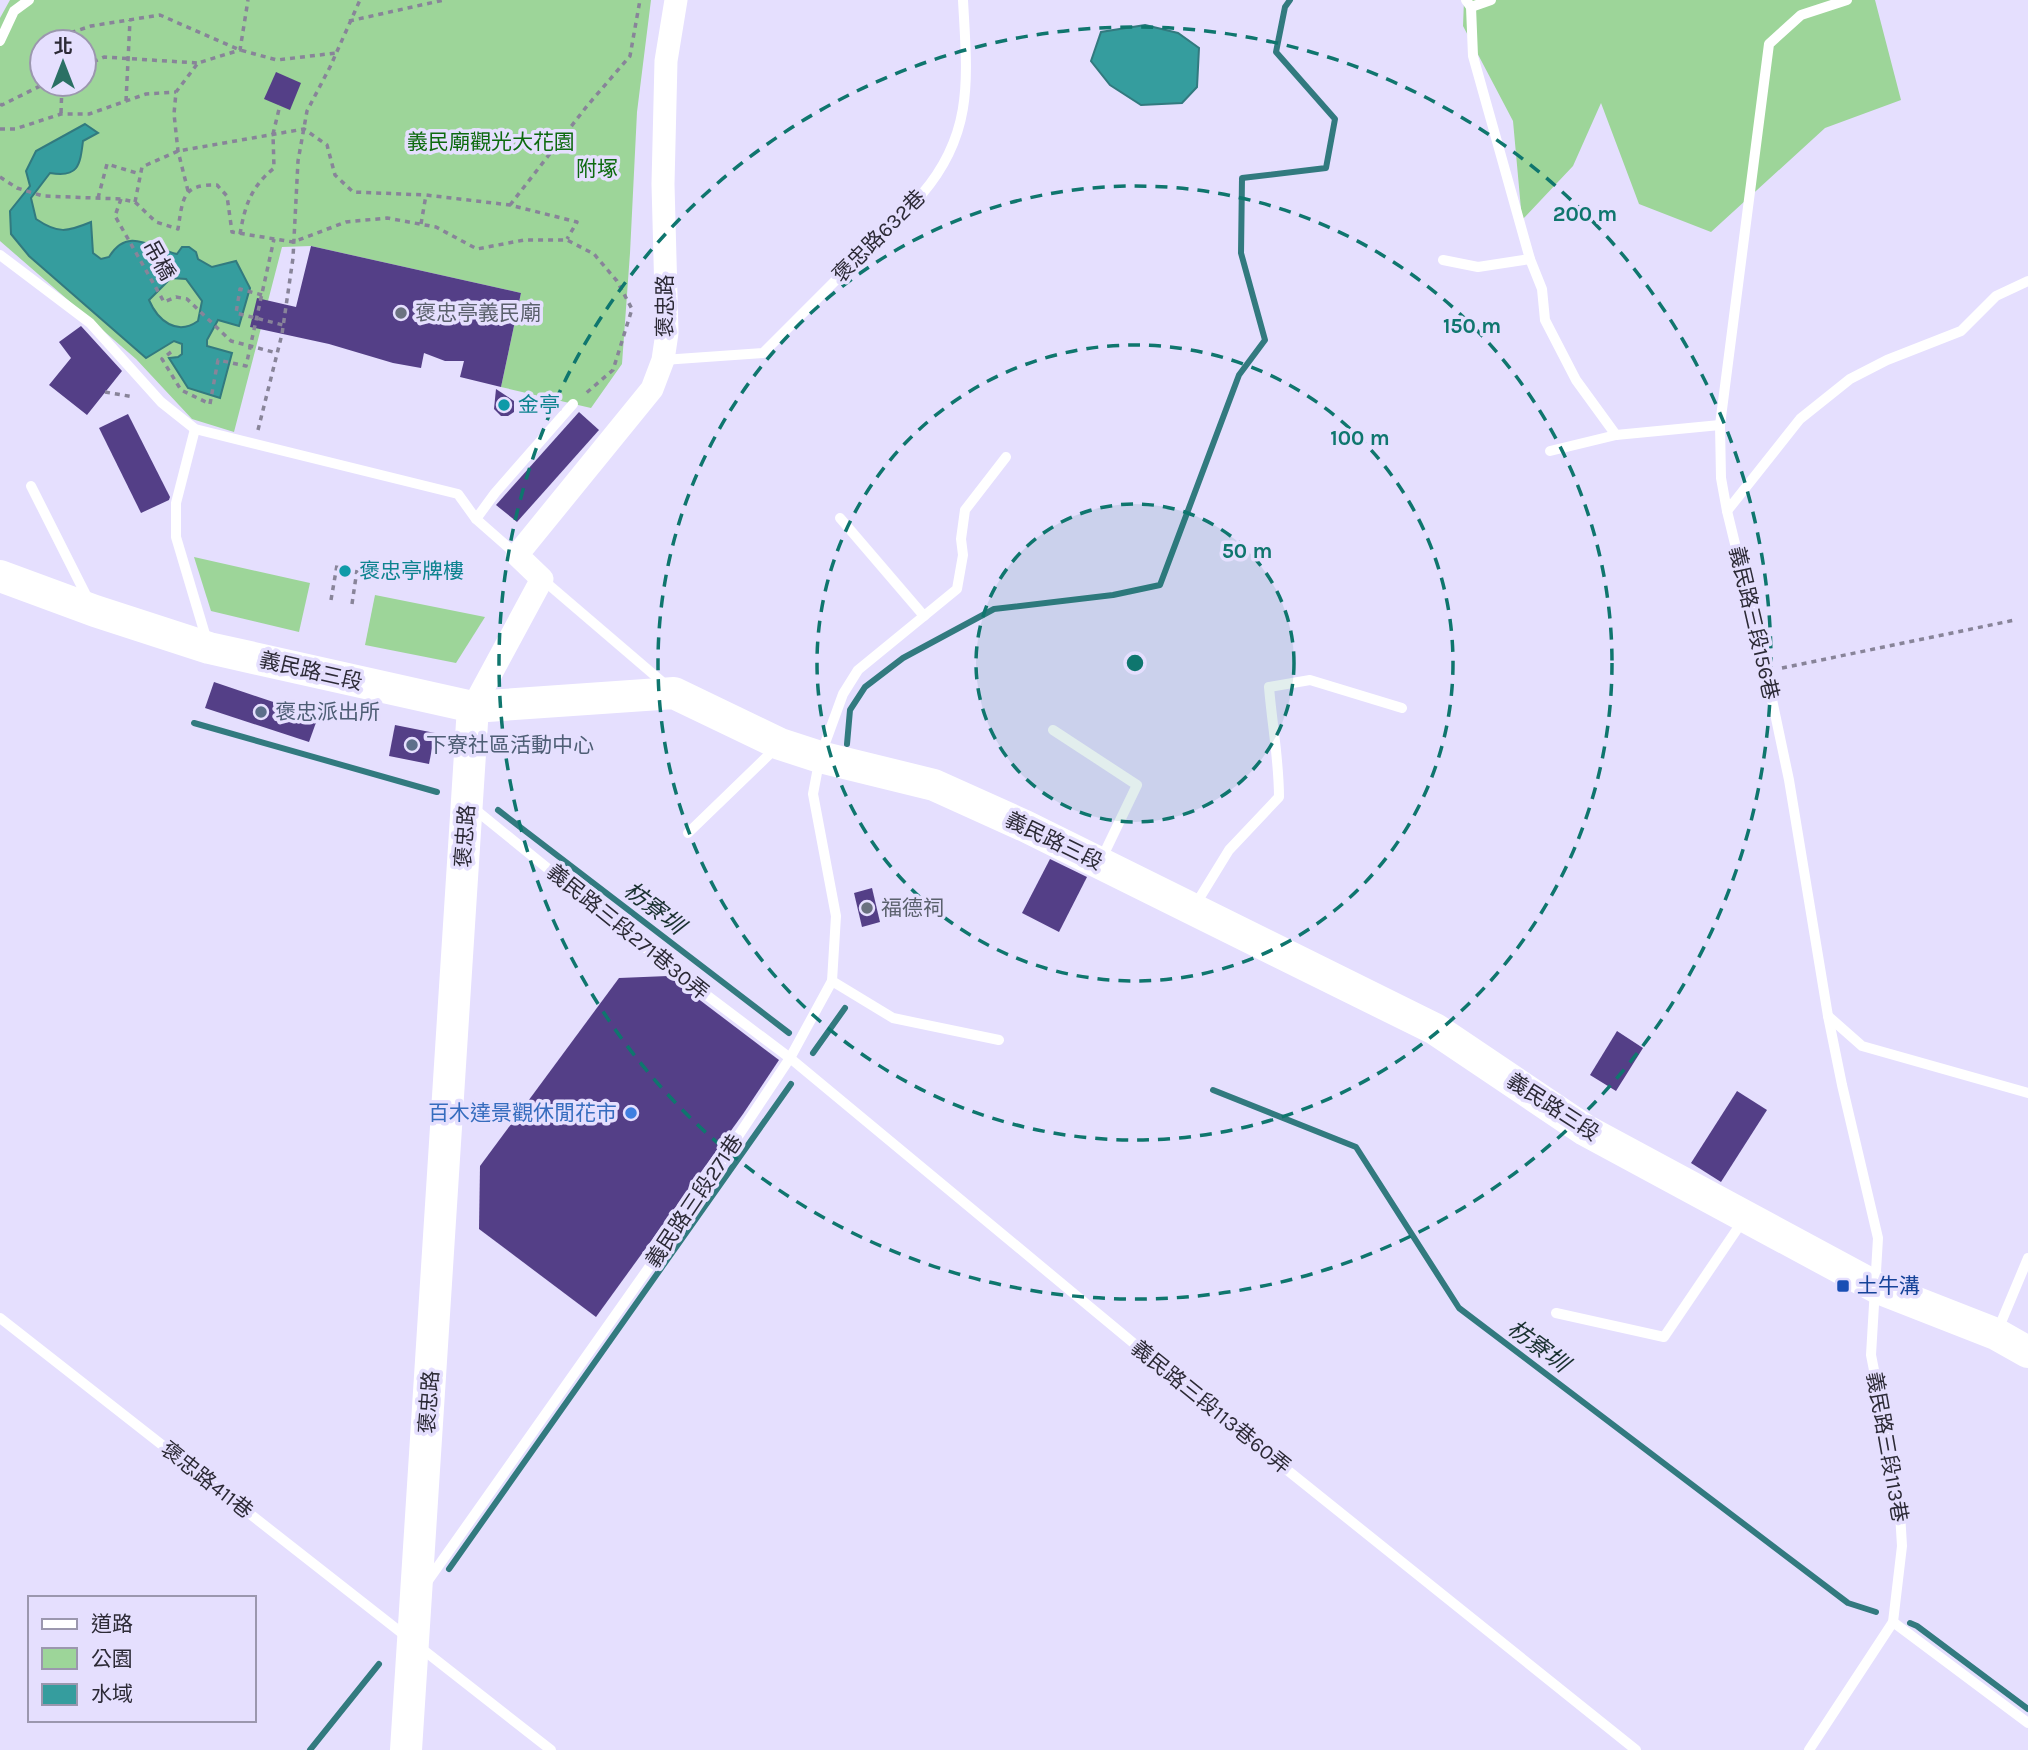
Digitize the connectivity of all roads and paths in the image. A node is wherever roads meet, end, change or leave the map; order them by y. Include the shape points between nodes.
1 (29, 0) edge
2 (248, 0) edge
3 (360, 0) edge
4 (444, 0) edge
5 (640, 0) edge
6 (676, 0) edge
7 (963, 0) edge
8 (1491, 0) edge
9 (1847, 0) edge
10 (1468, 4) edge
11 (130, 20) junction
12 (349, 22) junction
13 (85, 28) edge
14 (0, 41) edge
15 (240, 50) junction
16 (336, 53) junction
17 (128, 59) junction
18 (98, 60) edge
19 (198, 63) junction
20 (28, 92) edge
21 (176, 92) junction
22 (62, 98) edge
23 (126, 101) junction
24 (0, 104) edge
25 (280, 105) dead end
26 (61, 114) junction
27 (0, 129) edge
28 (304, 129) junction
29 (273, 134) junction
30 (178, 151) junction
31 (141, 174) junction
32 (0, 177) edge
33 (188, 191) junction
34 (426, 195) junction
35 (98, 198) junction
36 (121, 199) junction
37 (135, 202) junction
38 (510, 205) junction
39 (421, 224) junction
40 (240, 234) junction
41 (274, 239) junction
42 (566, 240) junction
43 (293, 242) junction
44 (0, 255) edge
45 (1530, 259) junction
46 (1443, 260) dead end
47 (2028, 281) edge
48 (262, 295) junction
49 (257, 318) junction
50 (283, 325) junction
51 (250, 346) junction
52 (171, 352) dead end
53 (277, 353) junction
54 (663, 360) junction
55 (573, 404) joint
56 (1720, 425) junction
57 (194, 429) junction
58 (1616, 435) junction
59 (254, 445) junction
60 (1550, 451) dead end
61 (1006, 457) dead end
62 (31, 486) dead end
63 (1727, 510) junction
64 (841, 518) dead end
65 (476, 519) junction
66 (517, 555) junction
67 (337, 565) dead end
68 (356, 570) dead end
69 (0, 576) edge
70 (542, 579) junction
71 (331, 600) dead end
72 (352, 604) dead end
73 (94, 611) junction
74 (924, 616) junction
75 (2015, 620) dead end
76 (209, 648) junction
77 (1766, 671) junction
78 (674, 693) junction
79 (473, 708) junction
80 (1402, 708) dead end
81 (1053, 730) dead end
82 (780, 744) junction
83 (820, 757) junction
84 (467, 803) junction
85 (688, 833) dead end
86 (1100, 863) junction
87 (1193, 909) junction
88 (832, 981) junction
89 (1828, 1016) junction
90 (999, 1040) dead end
91 (790, 1058) junction
92 (2028, 1093) edge
93 (1745, 1217) junction
94 (2028, 1258) edge
95 (1876, 1287) junction
96 (1556, 1312) dead end
97 (0, 1318) edge
98 (1996, 1334) junction
99 (2028, 1352) edge
100 (415, 1599) junction
101 (1892, 1622) junction
102 (414, 1642) junction
103 (2028, 1723) edge
104 (406, 1750) edge
105 (551, 1750) edge
106 (1636, 1750) edge
107 (1809, 1750) edge

1 - 14 lane via 14,10
2 - 15 path
3 - 12 path
4 - 12 path
5 - 38 path via 631,56
6 - 54 street, 褒忠路 via 666,61 667,332
7 - 54 lane, 褒忠路632巷 via 967,74 963,115 941,172 763,353
8 - 10 lane
9 - 56 lane, 義民路三段156巷 via 1801,15 1769,44
10 - 45 lane via 1473,56
11 - 13 path
11 - 15 path via 160,15
11 - 17 path
12 - 16 path
15 - 16 path via 277,60
15 - 19 path
16 - 28 path via 307,111
17 - 18 path
17 - 19 path
17 - 23 path
19 - 21 path
20 - 24 path
21 - 23 path
21 - 30 path
22 - 26 path
23 - 26 path via 89,114
25 - 29 path
26 - 27 path via 15,129
28 - 29 path
28 - 34 path via 327,145 335,175 353,192
28 - 43 path
29 - 30 path
29 - 40 path via 274,168 258,181
30 - 31 path via 142,167
30 - 33 path
31 - 35 path via 107,164
31 - 37 path
32 - 35 path via 43,196
33 - 37 path via 178,229 156,222
33 - 40 path via 200,184 217,185 227,196 232,232
34 - 38 path
34 - 39 path
35 - 36 path
36 - 37 path
36 - 51 path, 吊橋 via 115,216 164,302 187,299 231,341
38 - 42 path via 578,222
39 - 42 path via 436,226 477,249 524,240
39 - 43 path via 387,218 346,222
40 - 41 path
41 - 43 path
41 - 48 path
42 - 55 path via 594,254 632,309 613,370
43 - 50 path
44 - 57 lane via 90,323 161,402
45 - 46 lane via 1478,267
45 - 58 lane via 1542,289 1545,320 1576,380
47 - 63 lane via 1996,296 1961,331 1850,379 1800,419
48 - 49 path
48 - 49 path via 240,289 236,313
49 - 50 path
49 - 51 path
50 - 53 path
51 - 52 path via 246,366 218,360 210,404 181,390 162,359
51 - 53 path
53 - 59 path
54 - 66 street, 褒忠路 via 652,389
55 - 65 lane
56 - 58 lane
56 - 63 lane, 義民路三段156巷
57 - 59 lane
57 - 76 lane via 176,503 177,537
58 - 60 lane
59 - 65 lane via 458,494
61 - 74 lane, 義民路三段271巷 via 965,510 957,589
62 - 73 lane
63 - 77 lane, 義民路三段156巷
64 - 74 lane
65 - 66 lane
66 - 70 street
67 - 71 path
68 - 72 path
69 - 73 street, 義民路三段
70 - 78 lane
70 - 79 street, 褒忠路
73 - 76 street, 義民路三段
74 - 83 lane, 義民路三段271巷 via 850,680
75 - 77 path
76 - 79 street, 義民路三段
77 - 89 lane, 義民路三段156巷
78 - 79 street, 義民路三段
78 - 82 street, 義民路三段
79 - 84 street, 褒忠路
80 - 87 lane via 1310,680 1269,687 1279,797 1229,850
81 - 86 lane via 1137,785
82 - 83 street, 義民路三段
82 - 85 lane
83 - 86 street, 義民路三段 via 934,785
83 - 88 lane, 義民路三段271巷 via 813,794 836,916
84 - 91 lane, 義民路三段271巷30弄
84 - 100 street, 褒忠路
86 - 87 street, 義民路三段
87 - 93 street, 義民路三段 via 1435,1029 1586,1130
88 - 90 lane via 892,1018
88 - 91 lane, 義民路三段271巷
89 - 92 lane via 1862,1046
89 - 95 lane, 義民路三段156巷 via 1878,1238
91 - 100 lane, 義民路三段271巷 via 681,1222
91 - 106 lane, 義民路三段113巷60弄 via 1261,1449
93 - 95 street, 義民路三段
93 - 96 lane via 1664,1337
94 - 98 lane
95 - 98 street, 義民路三段
95 - 101 lane, 義民路三段113巷 via 1871,1356 1899,1496 1902,1546
97 - 102 lane, 褒忠路411巷
98 - 99 street, 義民路三段
100 - 102 street, 褒忠路
101 - 103 lane
101 - 107 lane, 義民路三段113巷
102 - 104 street, 褒忠路
102 - 105 lane, 褒忠路411巷

